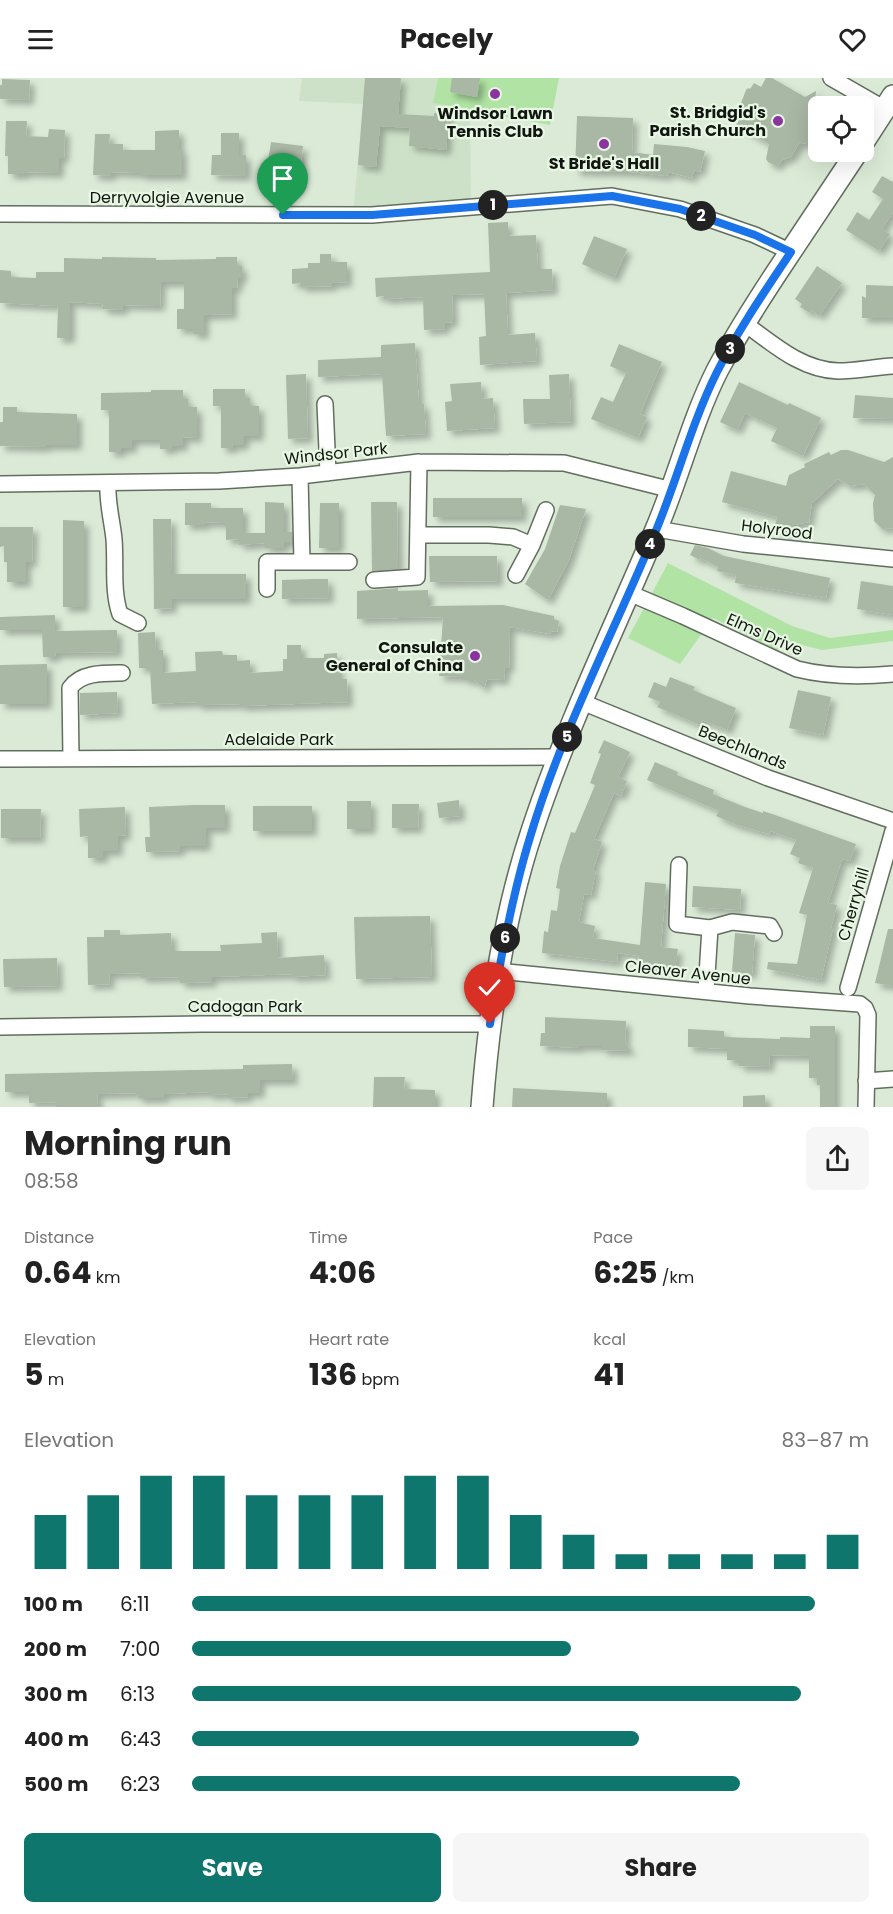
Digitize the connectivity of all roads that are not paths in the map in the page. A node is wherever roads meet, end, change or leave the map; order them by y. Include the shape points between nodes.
1 (831, 78) edge
2 (889, 102) edge
3 (874, 125) edge
4 (850, 162) edge
5 (0, 214) edge
6 (791, 252) junction
7 (744, 323) junction
8 (893, 366) edge
9 (325, 404) dead end
10 (419, 462) junction
11 (328, 473) junction
12 (300, 476) junction
13 (0, 484) edge
14 (108, 484) junction
15 (672, 490) junction
16 (546, 510) dead end
17 (657, 528) junction
18 (418, 535) junction
19 (532, 545) junction
20 (893, 560) edge
21 (302, 562) junction
22 (349, 562) dead end
23 (516, 575) dead end
24 (374, 579) dead end
25 (267, 589) dead end
26 (629, 593) junction
27 (138, 623) dead end
28 (122, 673) dead end
29 (893, 674) edge
30 (582, 702) junction
31 (558, 757) junction
32 (71, 758) junction
33 (0, 759) edge
34 (893, 821) edge
35 (893, 831) edge
36 (679, 865) dead end
37 (710, 928) junction
38 (774, 933) dead end
39 (498, 971) junction
40 (848, 988) dead end
41 (706, 992) junction
42 (490, 1024) junction
43 (0, 1027) edge
44 (893, 1079) edge
45 (866, 1081) junction
46 (482, 1107) edge
47 (866, 1107) edge

1 - 2 street
2 - 3 main road
4 - 6 main road
5 - 6 street, Derryvolgie Avenue via 372,215 612,196 680,209
6 - 7 main road
7 - 8 street via 805,364 837,371
7 - 15 main road via 703,402
9 - 11 street
10 - 11 street, Windsor Park
10 - 15 street, Windsor Park via 564,463
10 - 18 street
11 - 12 street, Windsor Park
12 - 14 street, Windsor Park
12 - 21 street
13 - 14 street, Windsor Park
14 - 27 street via 116,602 120,614
15 - 17 main road
16 - 19 street
17 - 20 street, Holyrood via 743,544
17 - 26 main road
18 - 19 street via 513,537
18 - 24 street via 417,577
19 - 23 street
21 - 22 street
21 - 25 street via 267,562
26 - 29 street, Elms Drive via 797,669 838,676
26 - 30 main road
28 - 32 street via 84,677 70,688
30 - 31 main road
30 - 34 street, Beechlands via 768,778
31 - 32 street, Adelaide Park
31 - 39 main road via 531,833
32 - 33 street, Adelaide Park
35 - 40 street, Cherryhill
36 - 37 street via 677,924
37 - 38 street via 732,922 770,926
37 - 41 street
39 - 41 street, Cleaver Avenue
39 - 42 main road
41 - 45 street, Cleaver Avenue via 860,1004 868,1015
42 - 43 street, Cadogan Park
42 - 46 main road
44 - 45 street
45 - 47 street

